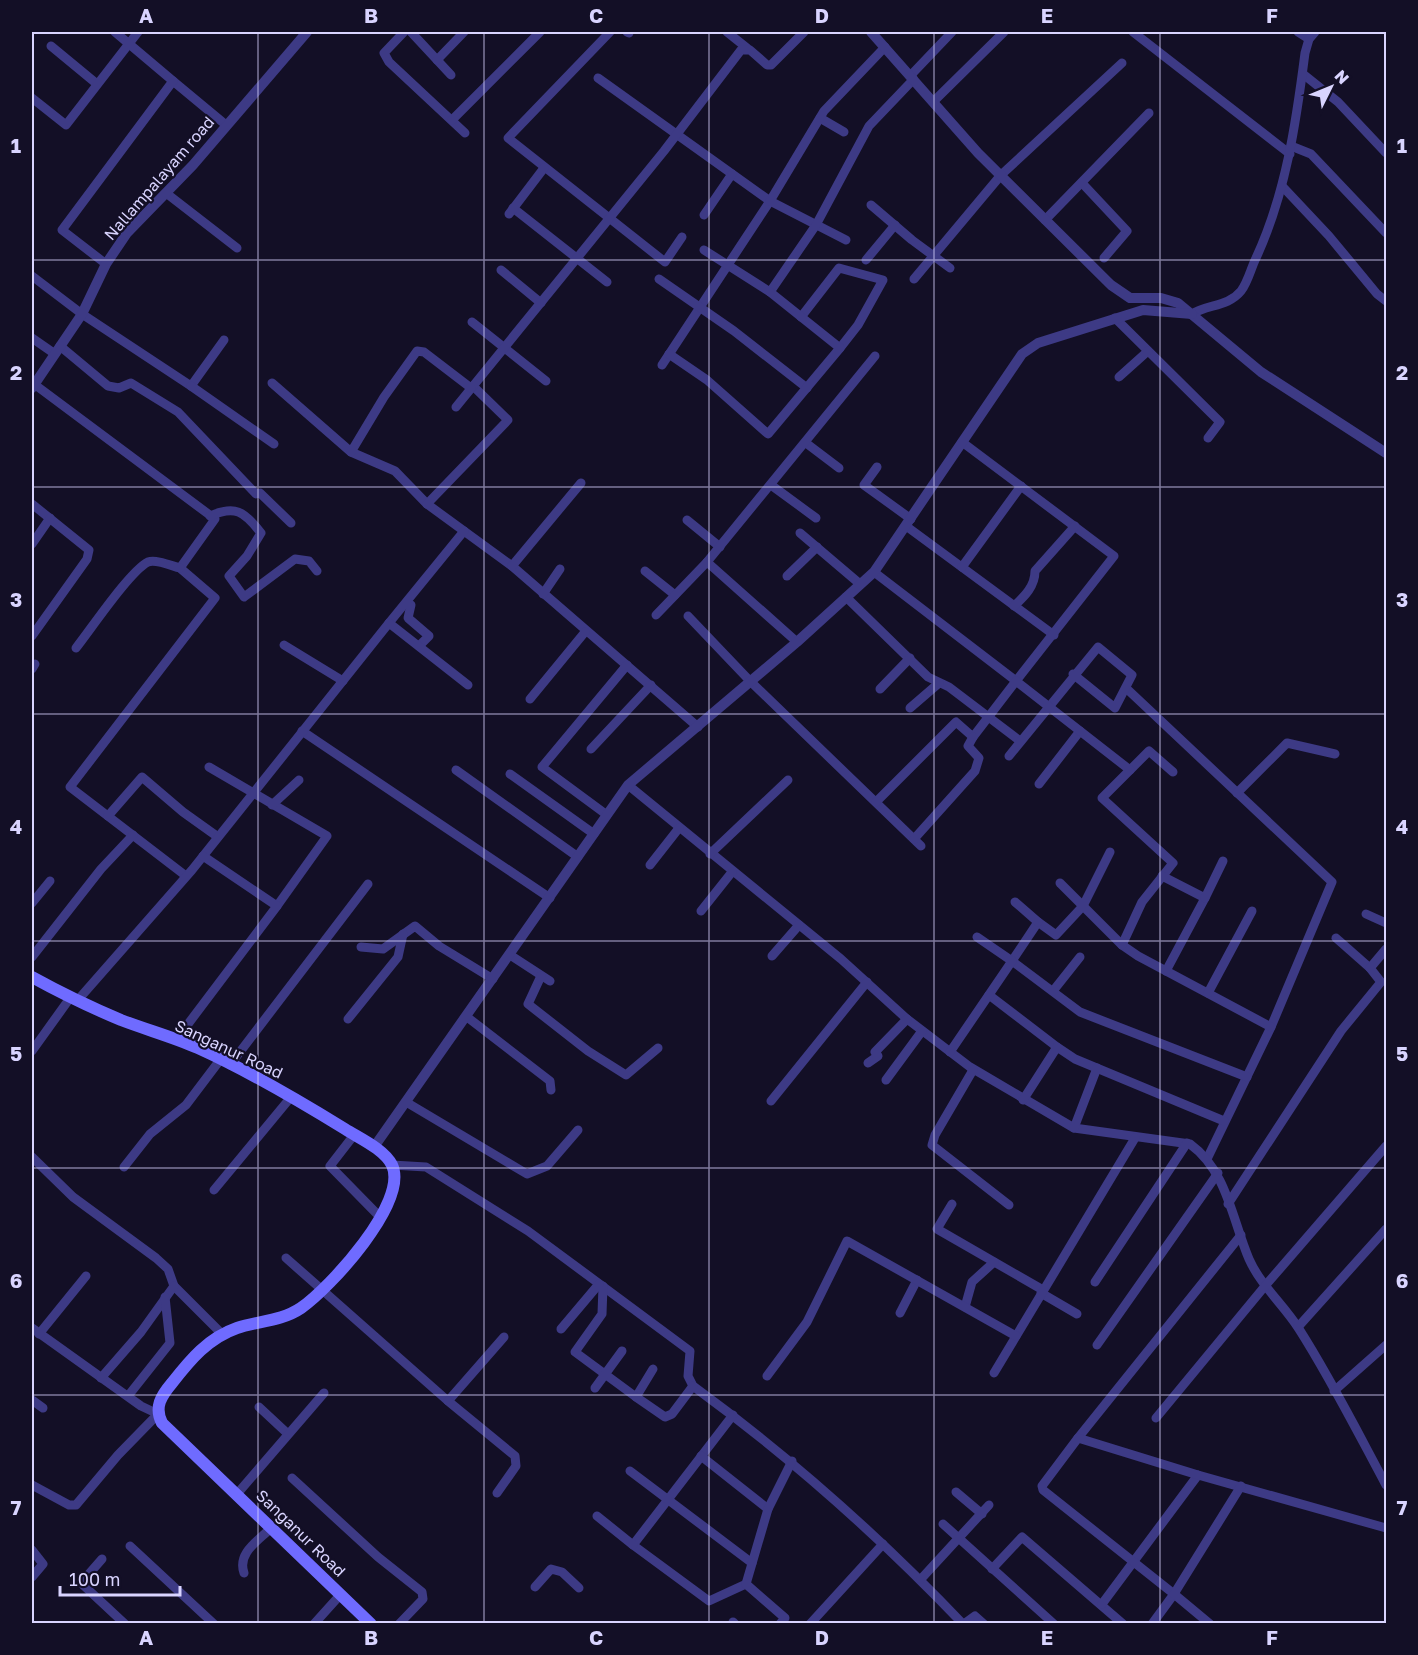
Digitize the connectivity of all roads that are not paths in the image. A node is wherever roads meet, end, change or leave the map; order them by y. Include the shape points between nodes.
1 (115, 32) edge
2 (138, 32) edge
3 (307, 32) edge
4 (404, 32) edge
5 (411, 32) edge
6 (464, 32) edge
7 (540, 32) edge
8 (610, 32) edge
9 (727, 32) edge
10 (804, 32) edge
11 (871, 32) edge
12 (952, 32) edge
13 (1004, 32) edge
14 (1133, 32) edge
15 (1298, 32) edge
16 (1312, 35) edge
17 (129, 43) junction
18 (51, 46) dead end
19 (885, 47) junction
20 (747, 48) junction
21 (437, 60) junction
22 (1122, 63) dead end
23 (1303, 74) junction
24 (451, 75) dead end
25 (911, 75) junction
26 (598, 78) dead end
27 (173, 81) junction
28 (97, 84) junction
29 (32, 98) edge
30 (934, 101) junction
31 (1149, 113) dead end
32 (820, 118) junction
33 (452, 120) junction
34 (226, 125) junction
35 (844, 132) dead end
36 (465, 133) dead end
37 (676, 135) junction
38 (1291, 150) junction
39 (1386, 153) edge
40 (544, 168) junction
41 (732, 174) junction
42 (1001, 175) junction
43 (1082, 183) junction
44 (1282, 186) junction
45 (166, 193) junction
46 (770, 201) junction
47 (871, 205) dead end
48 (704, 216) dead end
49 (610, 217) junction
50 (1046, 220) junction
51 (816, 225) junction
52 (895, 225) junction
53 (1386, 233) edge
54 (682, 237) dead end
55 (846, 240) dead end
56 (237, 248) dead end
57 (704, 250) dead end
58 (933, 255) junction
59 (577, 258) junction
60 (1104, 258) dead end
61 (866, 260) dead end
62 (106, 264) junction
63 (728, 265) junction
64 (950, 268) dead end
65 (501, 270) dead end
66 (32, 276) edge
67 (659, 279) dead end
68 (914, 279) dead end
69 (607, 282) dead end
70 (770, 292) junction
71 (1386, 301) edge
72 (541, 303) junction
73 (701, 307) junction
74 (82, 314) junction
75 (1192, 314) junction
76 (801, 317) junction
77 (1115, 318) junction
78 (472, 322) dead end
79 (32, 338) edge
80 (224, 340) dead end
81 (840, 348) junction
82 (504, 349) junction
83 (57, 350) junction
84 (1148, 351) junction
85 (669, 354) junction
86 (875, 356) dead end
87 (662, 365) dead end
88 (1119, 377) dead end
89 (546, 381) dead end
90 (272, 382) dead end
91 (191, 386) junction
92 (32, 387) edge
93 (472, 387) junction
94 (807, 388) junction
95 (456, 407) dead end
96 (1208, 438) dead end
97 (962, 442) junction
98 (806, 443) junction
99 (274, 444) dead end
100 (351, 452) junction
101 (1386, 453) edge
102 (877, 467) dead end
103 (839, 468) dead end
104 (581, 483) dead end
105 (771, 485) junction
106 (1021, 486) junction
107 (32, 504) edge
108 (427, 504) junction
109 (210, 516) junction
110 (50, 518) junction
111 (816, 518) dead end
112 (687, 520) dead end
113 (291, 523) dead end
114 (908, 523) junction
115 (1075, 526) junction
116 (464, 531) junction
117 (800, 533) dead end
118 (32, 544) edge
119 (720, 547) junction
120 (817, 547) junction
121 (707, 562) junction
122 (512, 566) junction
123 (962, 567) junction
124 (180, 568) junction
125 (560, 569) dead end
126 (317, 571) dead end
127 (645, 571) dead end
128 (874, 572) junction
129 (787, 576) dead end
130 (860, 584) junction
131 (543, 594) junction
132 (675, 595) junction
133 (846, 597) junction
134 (411, 605) dead end
135 (1014, 606) junction
136 (656, 615) dead end
137 (688, 616) dead end
138 (389, 622) junction
139 (585, 632) junction
140 (1054, 635) junction
141 (32, 636) edge
142 (797, 642) junction
143 (284, 645) dead end
144 (419, 646) junction
145 (76, 648) dead end
146 (910, 658) junction
147 (627, 665) junction
148 (1073, 674) junction
149 (343, 681) junction
150 (750, 681) junction
151 (1016, 681) junction
152 (939, 683) junction
153 (468, 685) dead end
154 (651, 685) junction
155 (879, 689) dead end
156 (1127, 689) junction
157 (530, 699) dead end
158 (1048, 706) junction
159 (910, 708) dead end
160 (989, 717) junction
161 (698, 727) junction
162 (302, 731) junction
163 (1080, 731) junction
164 (973, 737) junction
165 (1020, 741) junction
166 (591, 749) dead end
167 (1335, 754) dead end
168 (1009, 756) dead end
169 (209, 767) dead end
170 (456, 770) dead end
171 (1130, 770) junction
172 (1173, 772) dead end
173 (510, 774) dead end
174 (299, 780) dead end
175 (788, 780) dead end
176 (1039, 784) dead end
177 (628, 785) junction
178 (1237, 793) junction
179 (252, 794) junction
180 (876, 802) junction
181 (272, 805) junction
182 (607, 815) junction
183 (108, 816) junction
184 (679, 828) junction
185 (594, 834) junction
186 (133, 836) junction
187 (218, 837) junction
188 (914, 839) junction
189 (921, 846) dead end
190 (1110, 852) dead end
191 (710, 854) junction
192 (203, 856) junction
193 (578, 856) junction
194 (1223, 861) dead end
195 (650, 865) dead end
196 (732, 872) junction
197 (186, 876) junction
198 (1162, 876) junction
199 (50, 881) dead end
200 (1060, 883) dead end
201 (368, 884) dead end
202 (550, 898) junction
203 (1205, 898) junction
204 (1016, 902) dead end
205 (32, 903) edge
206 (277, 906) junction
207 (1083, 906) junction
208 (700, 910) dead end
209 (1252, 911) dead end
210 (1366, 914) dead end
211 (1038, 922) junction
212 (1386, 923) edge
213 (799, 925) junction
214 (403, 934) junction
215 (977, 936) dead end
216 (1336, 938) dead end
217 (1122, 945) junction
218 (361, 947) dead end
219 (1385, 953) edge
220 (510, 955) junction
221 (772, 956) dead end
222 (32, 957) edge
223 (1080, 957) dead end
224 (1012, 961) junction
225 (1370, 968) junction
226 (1166, 971) junction
227 (541, 976) junction
228 (32, 977) edge
229 (493, 980) junction
230 (550, 981) dead end
231 (867, 982) junction
232 (1053, 992) junction
233 (1208, 993) junction
234 (989, 995) junction
235 (74, 999) junction
236 (467, 1017) junction
237 (907, 1018) junction
238 (348, 1019) dead end
239 (1271, 1027) junction
240 (922, 1031) junction
241 (176, 1040) junction
242 (1057, 1047) junction
243 (658, 1048) dead end
244 (32, 1051) edge
245 (950, 1053) junction
246 (225, 1062) junction
247 (868, 1063) dead end
248 (1097, 1068) junction
249 (973, 1070) junction
250 (1247, 1077) junction
251 (886, 1080) dead end
252 (551, 1090) dead end
253 (291, 1097) junction
254 (1023, 1100) junction
255 (771, 1101) dead end
256 (406, 1102) junction
257 (1224, 1120) junction
258 (1074, 1128) junction
259 (578, 1130) dead end
260 (354, 1135) junction
261 (1135, 1138) junction
262 (1187, 1143) junction
263 (1386, 1146) edge
264 (374, 1147) junction
265 (32, 1156) edge
266 (1207, 1159) junction
267 (392, 1165) junction
268 (124, 1167) dead end
269 (1218, 1173) junction
270 (214, 1191) dead end
271 (952, 1204) dead end
272 (1228, 1204) junction
273 (1009, 1205) dead end
274 (380, 1217) junction
275 (1386, 1229) edge
276 (1241, 1235) junction
277 (286, 1258) dead end
278 (994, 1262) junction
279 (86, 1276) dead end
280 (917, 1280) junction
281 (1095, 1282) dead end
282 (601, 1285) junction
283 (174, 1286) junction
284 (1265, 1286) junction
285 (320, 1289) junction
286 (1042, 1291) junction
287 (165, 1297) junction
288 (965, 1307) junction
289 (900, 1313) dead end
290 (1077, 1314) dead end
291 (1298, 1327) junction
292 (561, 1329) dead end
293 (35, 1333) edge
294 (223, 1335) junction
295 (1016, 1336) junction
296 (504, 1337) dead end
297 (1097, 1345) dead end
298 (1386, 1345) edge
299 (622, 1351) dead end
300 (653, 1369) dead end
301 (994, 1373) dead end
302 (605, 1374) junction
303 (767, 1376) dead end
304 (101, 1378) junction
305 (693, 1386) junction
306 (595, 1388) dead end
307 (1334, 1391) junction
308 (324, 1393) dead end
309 (128, 1396) junction
310 (636, 1397) junction
311 (32, 1400) edge
312 (448, 1401) junction
313 (259, 1407) dead end
314 (43, 1408) dead end
315 (158, 1414) junction
316 (733, 1415) junction
317 (1156, 1418) dead end
318 (288, 1434) junction
319 (1078, 1438) junction
320 (701, 1456) junction
321 (792, 1461) junction
322 (630, 1471) dead end
323 (1198, 1475) junction
324 (292, 1478) dead end
325 (32, 1485) edge
326 (1386, 1485) edge
327 (1241, 1486) junction
328 (956, 1492) dead end
329 (497, 1493) dead end
330 (237, 1494) junction
331 (668, 1500) junction
332 (989, 1505) dead end
333 (768, 1509) junction
334 (982, 1514) junction
335 (597, 1516) dead end
336 (944, 1524) dead end
337 (271, 1528) junction
338 (1386, 1528) edge
339 (959, 1538) junction
340 (883, 1544) junction
341 (633, 1545) junction
342 (130, 1546) dead end
343 (32, 1550) edge
344 (102, 1559) dead end
345 (1133, 1562) junction
346 (752, 1563) junction
347 (992, 1569) junction
348 (244, 1573) dead end
349 (32, 1577) edge
350 (921, 1579) junction
351 (746, 1584) junction
352 (534, 1587) dead end
353 (579, 1588) dead end
354 (341, 1594) junction
355 (1174, 1594) junction
356 (1102, 1604) junction
357 (125, 1623) edge
358 (214, 1623) edge
359 (314, 1623) edge
360 (371, 1623) edge
361 (399, 1623) edge
362 (780, 1623) edge
363 (810, 1623) edge
364 (964, 1623) edge
365 (984, 1623) edge
366 (1054, 1623) edge
367 (1123, 1623) edge
368 (1152, 1623) edge
369 (1210, 1623) edge

1 - 17 street
2 - 17 street
3 - 34 street, Nallampalayam road
4 - 33 street via 384,53
5 - 21 street
6 - 21 street
7 - 33 street
8 - 40 street via 508,138
9 - 20 street
10 - 20 street via 771,65
11 - 19 street
12 - 25 street
13 - 30 street
14 - 38 street
15 - 16 street
16 - 23 street
17 - 27 street
17 - 28 street
18 - 28 street
19 - 25 street
19 - 32 street
20 - 37 street via 741,50
21 - 24 street
22 - 42 street
23 - 38 street
23 - 39 street via 1338,102
25 - 30 street
25 - 51 street via 911,82 869,126
26 - 37 street
27 - 34 street
27 - 62 street via 62,230
28 - 29 street via 66,125
30 - 42 street
31 - 43 street
32 - 35 street
32 - 46 street
33 - 36 street
34 - 45 street, Nallampalayam road
37 - 41 street
37 - 49 street
38 - 44 street
38 - 53 street via 1311,154
40 - 49 street
40 - 59 street via 511,211
41 - 46 street
41 - 48 street
42 - 50 street
42 - 58 street
43 - 50 street
43 - 60 street via 1126,231
44 - 71 street
44 - 75 street via 1274,219 1240,292 1221,306 1202,308
45 - 56 street
45 - 62 street, Nallampalayam road via 127,233
46 - 51 street
46 - 63 street
47 - 52 street
49 - 54 street via 665,262
49 - 59 street
50 - 75 street via 1111,285 1130,298 1161,298 1178,303
51 - 55 street
51 - 70 street
52 - 58 street
52 - 61 street
57 - 63 street
58 - 64 street
58 - 68 street
59 - 69 street
59 - 72 street
62 - 74 street, Nallampalayam road
63 - 70 street
63 - 73 street
65 - 72 street
66 - 74 street
67 - 73 street
70 - 76 street
72 - 82 street
73 - 85 street
73 - 94 street
74 - 83 street, Nallampalayam road
74 - 91 street
75 - 77 street via 1143,310
75 - 101 street via 1261,372
76 - 81 street
76 - 81 street via 839,268 883,280
77 - 84 street
77 - 97 street via 1038,343 1022,354
78 - 82 street
79 - 83 street
80 - 91 street
81 - 94 street
82 - 89 street
82 - 93 street
83 - 92 street, Nallampalayam road
83 - 113 street via 108,386 119,388 131,383 178,412 256,494 260,493
84 - 88 street
84 - 96 street via 1220,422
85 - 87 street
85 - 94 street via 707,380 768,434
86 - 98 street
90 - 100 street
91 - 99 street
92 - 109 street
93 - 95 street
93 - 100 street via 417,351
93 - 108 street via 508,420
97 - 106 street
97 - 114 street
98 - 103 street
98 - 105 street
100 - 108 street via 395,471
102 - 114 street via 864,485
104 - 122 street
105 - 111 street
105 - 119 street
106 - 115 street
106 - 123 street
107 - 110 street
108 - 116 street
109 - 124 street via 215,519
109 - 126 street via 228,508 238,511 261,533 229,576 244,597 295,559 309,561
110 - 118 street
110 - 141 street via 89,550 87,560
112 - 119 street
114 - 123 street
114 - 128 street
115 - 135 street via 1035,571 1026,594
115 - 140 street via 1114,556
116 - 122 street
116 - 138 street
117 - 120 street
119 - 121 street
120 - 129 street
120 - 130 street
121 - 132 street
121 - 142 street
122 - 131 street
123 - 135 street
124 - 145 street via 148,562
124 - 183 street via 215,598 70,787
125 - 131 street
127 - 132 street
128 - 130 street
128 - 151 street
130 - 133 street
131 - 139 street
132 - 136 street
133 - 142 street
133 - 146 street
134 - 144 street via 408,618 429,636
135 - 140 street
137 - 150 street
138 - 144 street
138 - 149 street
139 - 147 street
139 - 157 street
140 - 151 street
142 - 150 street
143 - 149 street
144 - 153 street
146 - 152 street
146 - 155 street
147 - 154 street
147 - 182 street via 542,767
148 - 156 street via 1115,708
148 - 156 street via 1098,647 1132,675
148 - 158 street
149 - 162 street
150 - 161 street
150 - 180 street
151 - 158 street
151 - 160 street
152 - 159 street
152 - 160 street
154 - 161 street
154 - 166 street
156 - 178 street
158 - 163 street
158 - 165 street
160 - 164 street
160 - 165 street
161 - 177 street
162 - 179 street
162 - 202 street
163 - 171 street
163 - 176 street
164 - 180 street via 956,722
164 - 188 street via 968,746 980,758 975,771
165 - 168 street
167 - 178 street via 1287,743
169 - 179 street
170 - 193 street
171 - 172 street via 1149,751
171 - 198 street via 1102,798 1173,863
173 - 185 street
174 - 181 street
175 - 191 street
177 - 182 street
177 - 184 street
178 - 239 street via 1332,882
179 - 181 street
179 - 187 street
180 - 188 street
181 - 206 street via 327,836
182 - 185 street
183 - 186 street
183 - 187 street via 142,777
184 - 191 street
184 - 195 street
185 - 193 street
186 - 197 street
186 - 222 street via 101,869
187 - 192 street
188 - 189 street
190 - 207 street
191 - 196 street
192 - 197 street
192 - 206 street
193 - 202 street
194 - 203 street
196 - 208 street
196 - 213 street
197 - 235 street
198 - 203 street
198 - 217 street via 1143,902
199 - 205 street
200 - 207 street
201 - 246 street
202 - 220 street
203 - 226 street
204 - 211 street
206 - 241 street
207 - 211 street via 1056,935
207 - 217 street
209 - 233 street
210 - 212 street
211 - 224 street
213 - 221 street
213 - 231 street
214 - 218 street via 383,949
214 - 229 street via 415,926
214 - 238 street via 398,957
215 - 224 street
216 - 225 street
217 - 226 street
219 - 225 street
220 - 227 street
220 - 229 street
223 - 232 street
224 - 232 street
224 - 234 street
225 - 272 street via 1382,982 1341,1031
226 - 233 street
227 - 230 street
227 - 243 street via 528,1004 626,1075
228 - 235 main road, Sanganur Road
229 - 236 street
231 - 237 street
231 - 255 street
232 - 250 street via 1080,1012
233 - 239 street
234 - 242 street
234 - 245 street
235 - 241 main road, Sanganur Road
235 - 244 street
236 - 252 street via 550,1081
236 - 256 street
237 - 240 street
237 - 247 street
239 - 250 street
240 - 245 street
240 - 251 street
241 - 246 main road, Sanganur Road
242 - 248 street
242 - 254 street
245 - 249 street
246 - 253 main road, Sanganur Road
246 - 268 street via 186,1105 150,1134
248 - 257 street
248 - 258 street
249 - 254 street
249 - 273 street via 932,1145
250 - 257 street
253 - 260 main road, Sanganur Road
253 - 270 street
254 - 258 street
256 - 259 street via 527,1174 548,1166
256 - 264 street
257 - 266 street
258 - 261 street
260 - 264 main road, Sanganur Road
260 - 274 street via 330,1166
261 - 262 street
261 - 286 street
262 - 266 street
262 - 281 street
263 - 284 street
264 - 267 main road, Sanganur Road
265 - 283 street via 73,1197 156,1258 168,1269
266 - 269 street
267 - 274 main road via 394,1191
267 - 282 street via 426,1167 528,1231
269 - 272 street
269 - 297 street
271 - 278 street via 937,1229
272 - 276 street
274 - 285 main road via 369,1238
275 - 291 street
276 - 284 street
276 - 319 street
277 - 285 street
278 - 286 street
278 - 288 street via 972,1282
279 - 293 street
280 - 288 street
280 - 289 street
280 - 303 street via 847,1241 807,1322
282 - 292 street
282 - 302 street via 602,1314 575,1352
282 - 305 street via 690,1351 688,1376
283 - 287 street
283 - 294 street
284 - 291 street
284 - 317 street
285 - 294 main road via 301,1308
285 - 312 street
286 - 290 street
286 - 295 street
287 - 304 street
287 - 309 street via 170,1343
288 - 295 street
291 - 307 street
293 - 304 street
294 - 315 main road via 195,1353 169,1386 158,1405
295 - 301 street
296 - 312 street
298 - 307 street
299 - 302 street
300 - 310 street
302 - 306 street
302 - 310 street
304 - 309 street
305 - 310 street via 672,1414 665,1417
305 - 316 street
307 - 326 street
308 - 318 street
309 - 315 street
311 - 314 street
312 - 329 street via 515,1456 516,1466
313 - 318 street
315 - 325 street via 76,1505
315 - 330 main road, Sanganur Road via 162,1423
316 - 320 street
316 - 321 street
318 - 330 street
319 - 323 street
319 - 345 street via 1042,1486 1043,1490
320 - 331 street
320 - 333 street
321 - 333 street
321 - 340 street
322 - 331 street
323 - 327 street
323 - 345 street
324 - 361 street via 422,1592 423,1599
327 - 338 street
327 - 355 street
328 - 334 street
330 - 337 main road, Sanganur Road
331 - 341 street
331 - 346 street
332 - 334 street
333 - 346 street
334 - 339 street
335 - 341 street
336 - 339 street
337 - 348 street via 243,1556
337 - 354 main road, Sanganur Road
339 - 347 street
339 - 350 street
340 - 350 street
340 - 363 street
341 - 351 street via 709,1601
342 - 358 street
343 - 349 street via 43,1564
344 - 357 street via 81,1583
345 - 355 street
345 - 356 street
346 - 351 street
347 - 356 street via 1022,1537
347 - 366 street
350 - 364 street
351 - 362 street via 785,1618
352 - 353 street via 551,1569 562,1572
354 - 359 street
354 - 360 main road, Sanganur Road
355 - 368 street
355 - 369 street
356 - 367 street
364 - 365 street via 975,1616

